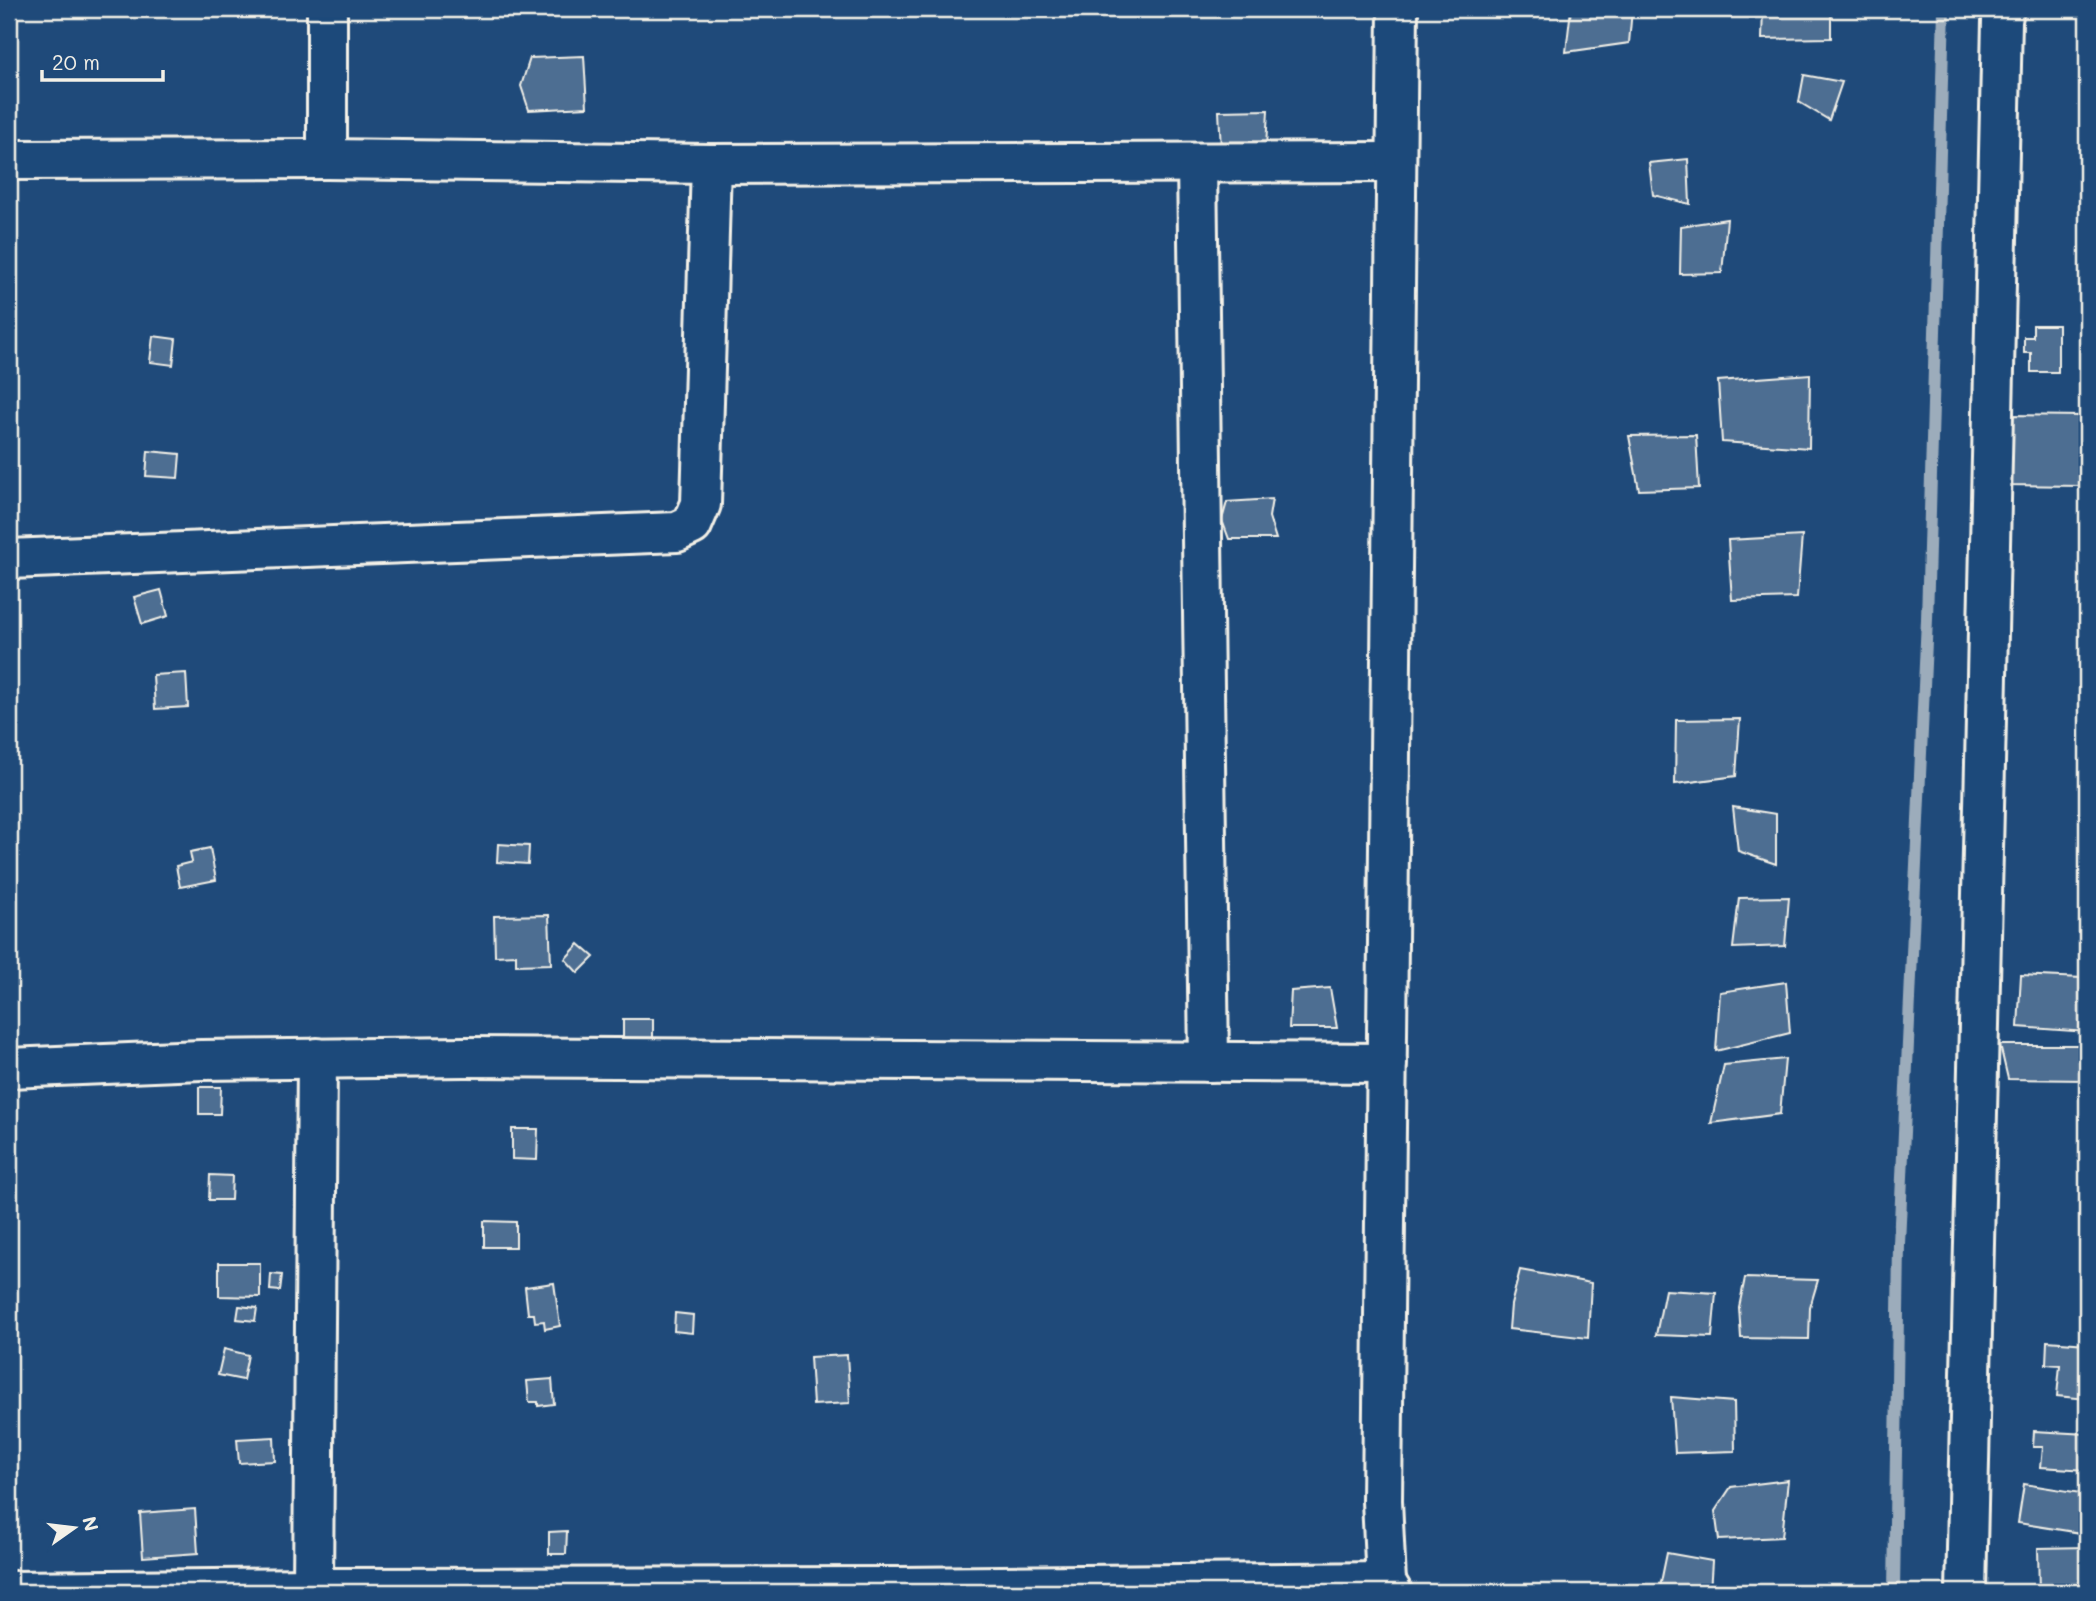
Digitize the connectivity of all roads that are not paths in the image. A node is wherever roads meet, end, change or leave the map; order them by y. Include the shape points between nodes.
1 (327, 9) edge
2 (1398, 9) edge
3 (2004, 9) edge
4 (327, 159) junction
5 (9, 160) edge
6 (1196, 163) junction
7 (1396, 163) junction
8 (711, 164) junction
9 (9, 559) edge
10 (317, 1058) junction
11 (1209, 1062) junction
12 (1387, 1063) junction
13 (9, 1068) edge
14 (1389, 1587) edge
15 (313, 1588) junction
16 (9, 1591) edge
17 (1966, 1592) edge

1 - 4 street
2 - 7 street
3 - 17 street
4 - 5 street
4 - 8 street
6 - 7 street
6 - 8 street
6 - 11 street
7 - 12 street
8 - 9 street via 701,503 692,525 677,532
10 - 11 street
10 - 13 street
10 - 15 street
11 - 12 street
12 - 14 street via 1382,1487
14 - 15 street
15 - 16 street

